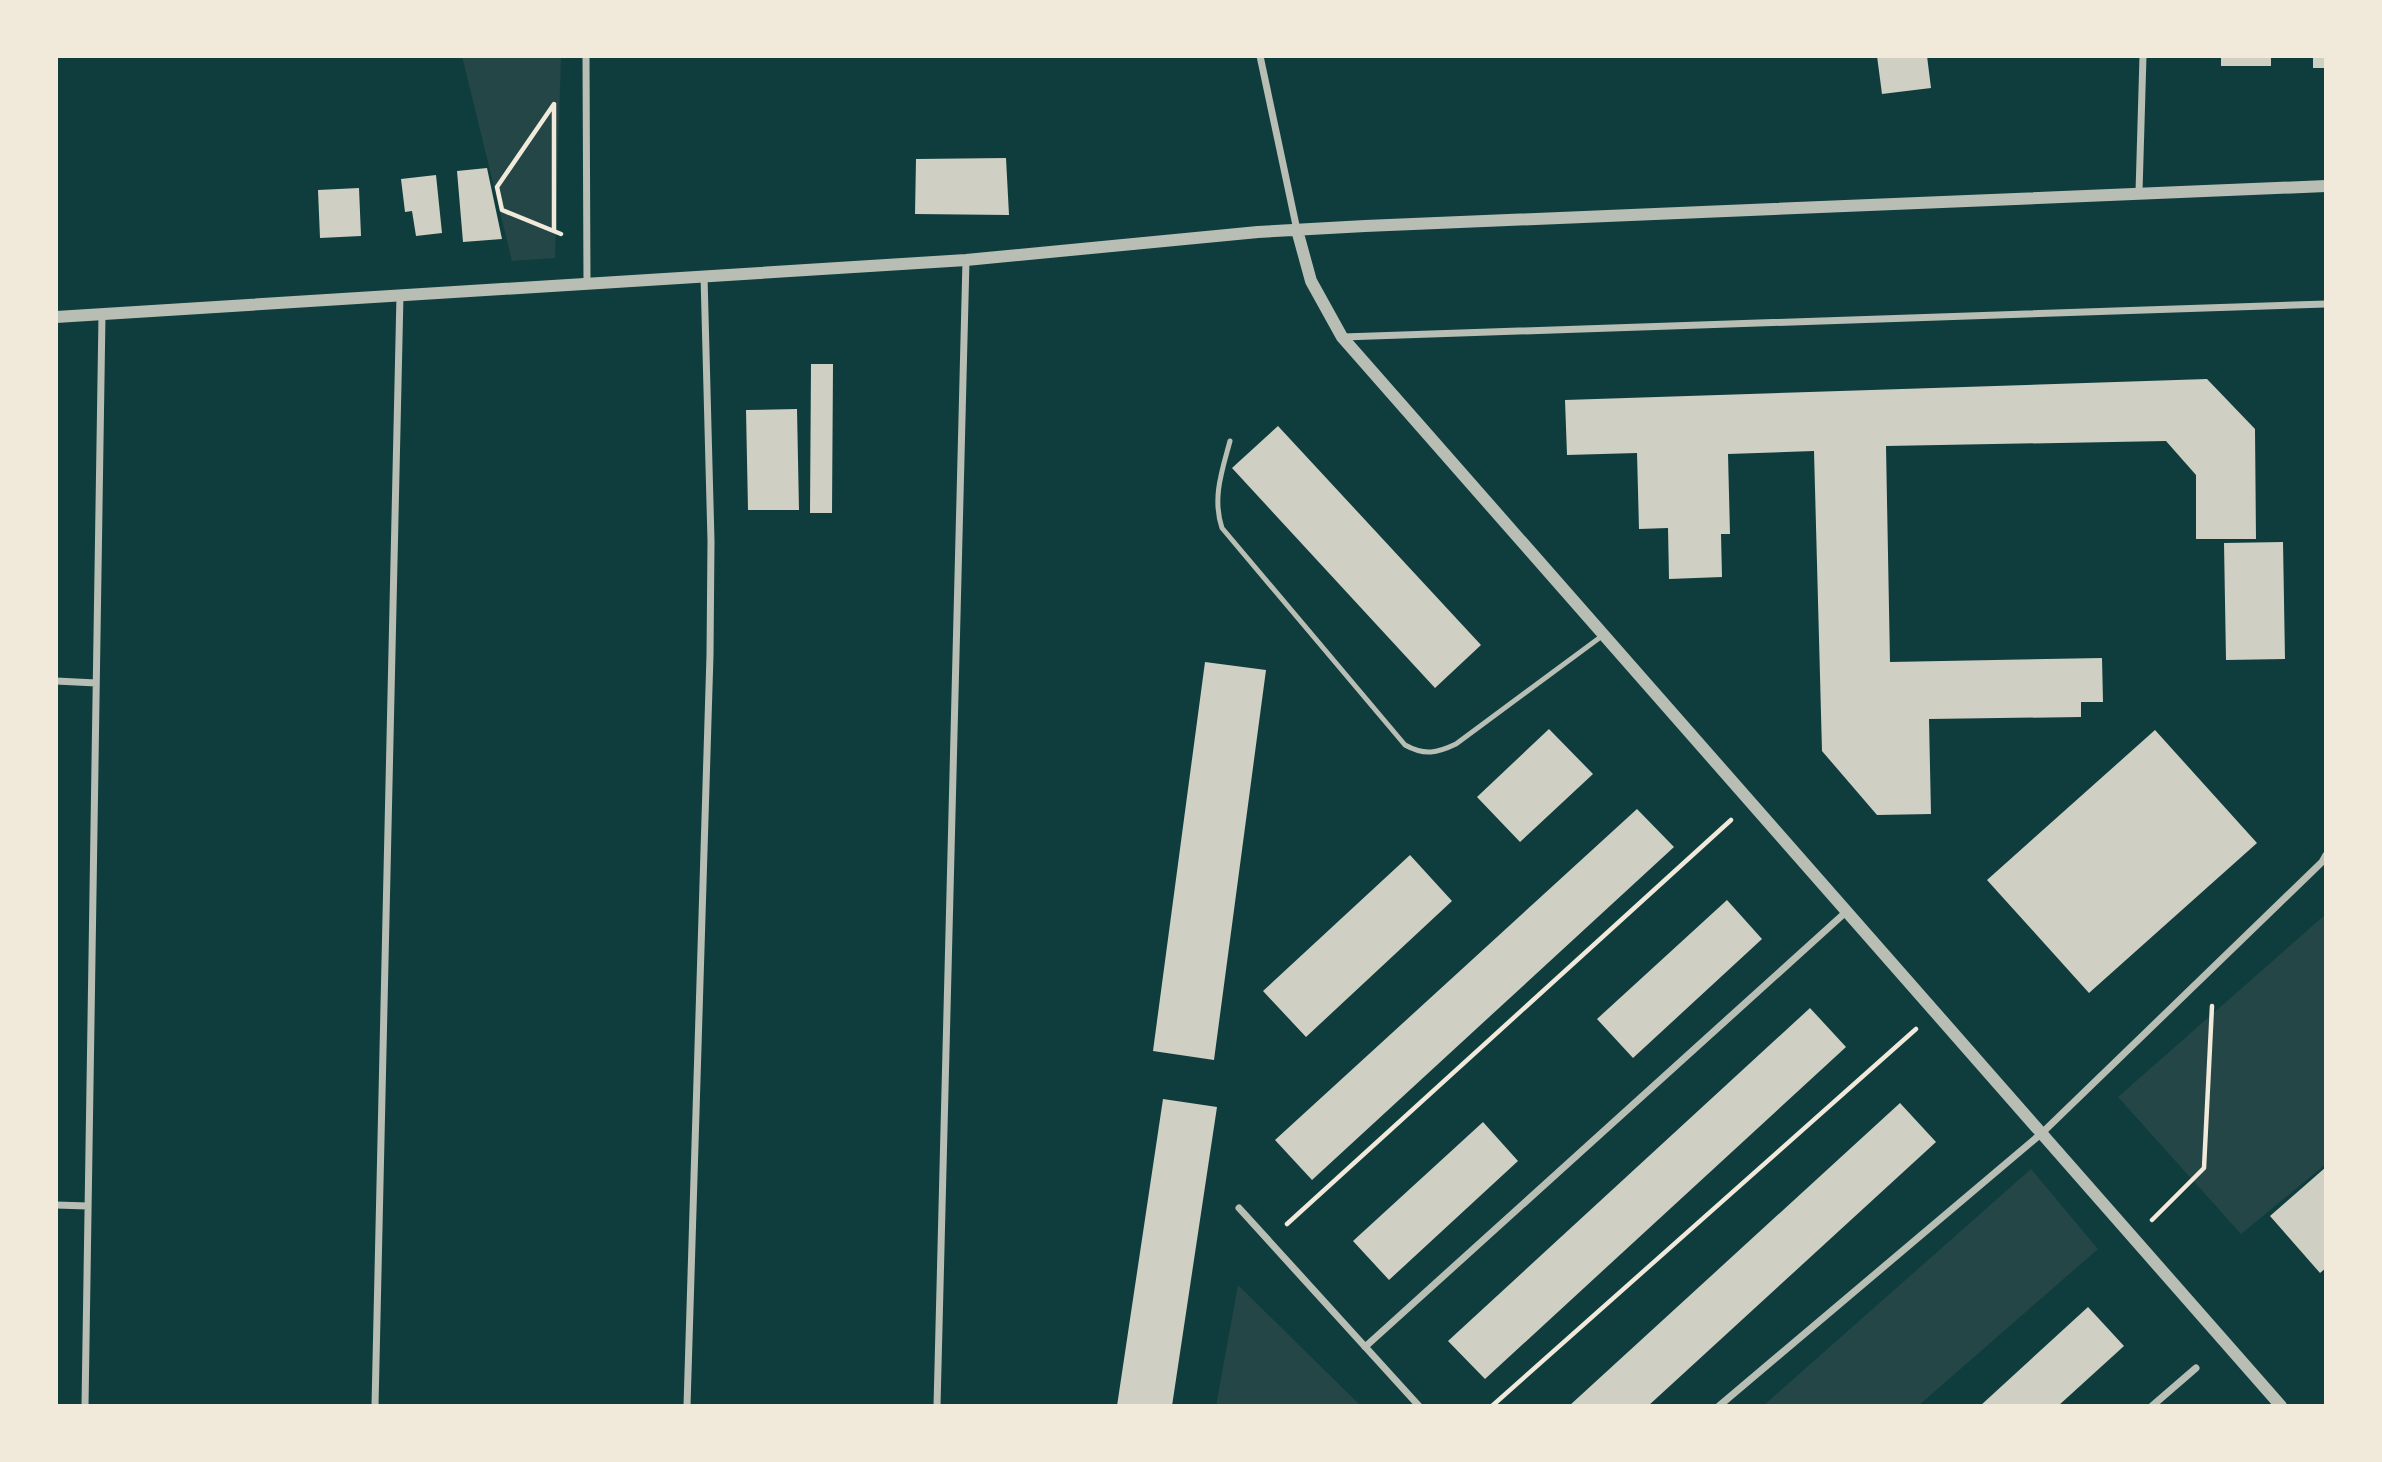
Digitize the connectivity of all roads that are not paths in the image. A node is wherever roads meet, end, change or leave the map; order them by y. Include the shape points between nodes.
1 (586, 56) edge
2 (1260, 56) edge
3 (2143, 56) edge
4 (2326, 186) edge
5 (2139, 192) junction
6 (1297, 230) junction
7 (966, 260) junction
8 (704, 276) junction
9 (587, 283) junction
10 (400, 295) junction
11 (2326, 304) edge
12 (102, 315) junction
13 (56, 317) edge
14 (1342, 337) junction
15 (1230, 441) dead end
16 (1604, 635) junction
17 (56, 681) edge
18 (96, 683) junction
19 (2326, 855) edge
20 (1847, 911) junction
21 (2042, 1133) junction
22 (56, 1205) edge
23 (88, 1206) junction
24 (1239, 1208) dead end
25 (1364, 1347) junction
26 (2196, 1368) dead end
27 (85, 1406) edge
28 (375, 1406) edge
29 (687, 1406) edge
30 (937, 1406) edge
31 (1419, 1406) edge
32 (1719, 1406) edge
33 (2152, 1406) edge
34 (2281, 1406) edge

1 - 9 street
2 - 6 street
3 - 5 street
4 - 5 street
5 - 6 street
6 - 7 street
6 - 14 street via 1311,281
7 - 8 street
7 - 30 street
8 - 9 street
8 - 29 street via 712,541
9 - 10 street
10 - 12 street
10 - 28 street
11 - 14 street
12 - 13 street
12 - 18 street
14 - 16 street
15 - 16 lane via 1217,491 1223,528 1405,745 1419,753 1438,753 1456,744
16 - 20 street
17 - 18 street
18 - 23 street
19 - 21 street
20 - 21 street
20 - 25 street
21 - 32 street
21 - 34 street
22 - 23 street
23 - 27 street
24 - 25 street
25 - 31 street
26 - 33 street

